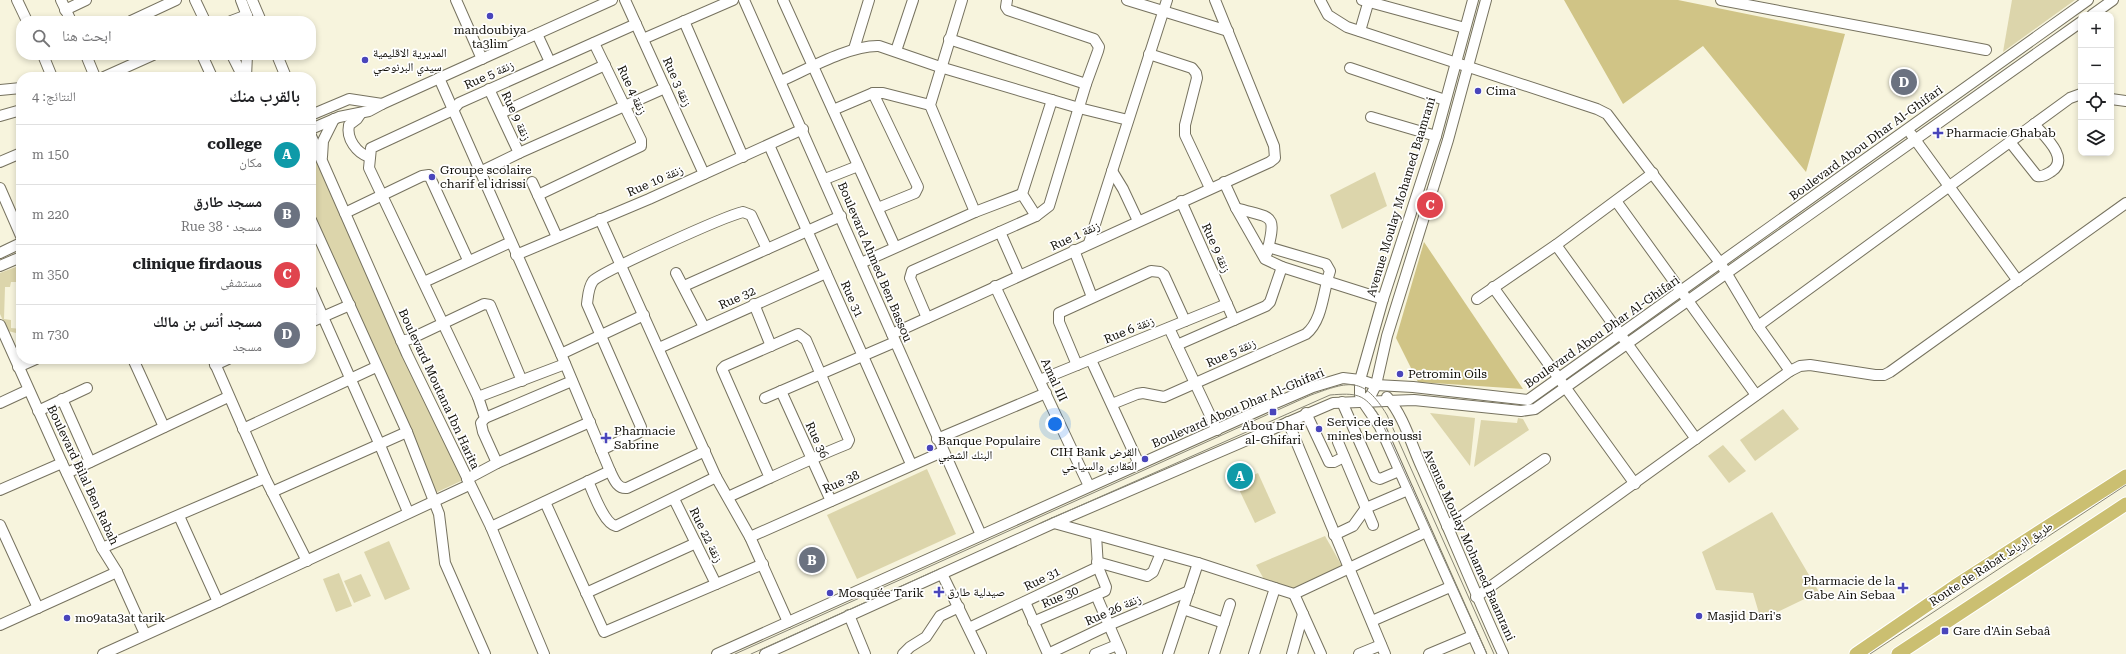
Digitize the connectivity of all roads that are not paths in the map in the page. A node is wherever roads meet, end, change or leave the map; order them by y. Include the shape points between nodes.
1 (17, 0) edge
2 (61, 0) edge
3 (86, 0) edge
4 (176, 0) edge
5 (195, 0) edge
6 (240, 0) edge
7 (252, 0) edge
8 (456, 0) edge
9 (612, 0) edge
10 (625, 0) edge
11 (733, 0) edge
12 (744, 0) edge
13 (784, 0) edge
14 (870, 0) edge
15 (913, 0) edge
16 (962, 0) edge
17 (1007, 0) edge
18 (1127, 0) edge
19 (1167, 0) edge
20 (1320, 0) edge
21 (1473, 0) edge
22 (1486, 0) edge
23 (1721, 0) edge
24 (2088, 0) edge
25 (2113, 0) edge
26 (1367, 1) edge
27 (1216, 2) edge
28 (65, 10) junction
29 (1163, 11) junction
30 (2096, 12) edge
31 (25, 16) edge
32 (68, 16) edge
33 (142, 16) edge
34 (203, 16) edge
35 (247, 16) edge
36 (259, 16) edge
37 (684, 21) junction
38 (636, 24) junction
39 (2078, 24) edge
40 (1465, 28) junction
41 (1228, 31) junction
42 (1360, 31) junction
43 (537, 34) junction
44 (643, 39) junction
45 (949, 39) junction
46 (594, 43) junction
47 (854, 49) junction
48 (896, 50) junction
49 (1986, 50) dead end
50 (1150, 54) junction
51 (482, 59) junction
52 (44, 60) edge
53 (88, 60) edge
54 (142, 60) edge
55 (204, 60) edge
56 (235, 60) edge
57 (247, 60) edge
58 (278, 60) edge
59 (550, 62) junction
60 (1456, 62) junction
61 (605, 65) junction
62 (1468, 65) junction
63 (126, 67) junction
64 (814, 67) junction
65 (940, 67) junction
66 (1350, 68) dead end
67 (50, 72) edge
68 (93, 72) edge
69 (115, 72) edge
70 (128, 72) edge
71 (210, 72) edge
72 (242, 72) edge
73 (245, 72) edge
74 (284, 72) edge
75 (439, 78) junction
76 (781, 81) junction
77 (1086, 84) junction
78 (16, 88) edge
79 (665, 88) junction
80 (489, 89) junction
81 (0, 90) edge
82 (873, 93) junction
83 (2078, 95) edge
84 (2114, 99) edge
85 (1052, 100) junction
86 (1445, 100) junction
87 (2126, 102) edge
88 (382, 104) junction
89 (624, 105) junction
90 (930, 105) junction
91 (1079, 108) junction
92 (452, 110) junction
93 (833, 110) junction
94 (16, 111) edge
95 (316, 113) edge
96 (361, 113) junction
97 (501, 113) junction
98 (0, 116) edge
99 (1371, 117) dead end
100 (334, 118) junction
101 (1128, 120) junction
102 (2034, 124) junction
103 (316, 127) edge
104 (802, 129) junction
105 (1907, 129) junction
106 (1436, 136) junction
107 (1915, 139) junction
108 (2010, 142) junction
109 (769, 145) junction
110 (316, 147) edge
111 (519, 153) junction
112 (16, 155) edge
113 (743, 157) junction
114 (368, 160) junction
115 (322, 161) junction
116 (0, 162) edge
117 (858, 166) junction
118 (480, 172) junction
119 (1112, 172) junction
120 (1653, 173) junction
121 (704, 174) junction
122 (825, 179) junction
123 (532, 182) dead end
124 (1224, 182) junction
125 (1949, 186) junction
126 (0, 188) edge
127 (1210, 188) junction
128 (1022, 194) junction
129 (538, 195) junction
130 (382, 196) junction
131 (1616, 201) junction
132 (1181, 202) junction
133 (2126, 203) edge
134 (878, 208) junction
135 (1236, 208) junction
136 (975, 212) junction
137 (345, 213) junction
138 (841, 216) junction
139 (1036, 216) junction
140 (600, 219) junction
141 (1138, 221) junction
142 (16, 225) edge
143 (316, 231) edge
144 (807, 232) junction
145 (1000, 232) junction
146 (557, 237) junction
147 (510, 242) junction
148 (1089, 244) junction
149 (16, 245) edge
150 (1556, 245) junction
151 (895, 247) junction
152 (1268, 247) junction
153 (767, 249) junction
154 (1074, 250) junction
155 (0, 253) edge
156 (516, 255) junction
157 (16, 258) edge
158 (1265, 259) junction
159 (468, 260) junction
160 (862, 263) junction
161 (621, 265) junction
162 (0, 266) edge
163 (1282, 267) junction
164 (1724, 268) junction
165 (676, 273) dead end
166 (826, 273) junction
167 (1019, 275) junction
168 (2018, 280) junction
169 (1326, 281) junction
170 (424, 282) junction
171 (684, 286) junction
172 (995, 286) junction
173 (1493, 287) junction
174 (1681, 292) junction
175 (1092, 297) junction
176 (1383, 299) junction
177 (1477, 299) dead end
178 (316, 301) edge
179 (1688, 301) junction
180 (754, 304) junction
181 (1227, 304) junction
182 (350, 306) junction
183 (644, 315) junction
184 (323, 317) junction
185 (927, 318) junction
186 (316, 320) edge
187 (1234, 320) junction
188 (1185, 321) junction
189 (444, 323) junction
190 (0, 326) edge
191 (1758, 326) junction
192 (704, 327) junction
193 (1169, 328) junction
194 (601, 335) junction
195 (1620, 336) junction
196 (894, 338) junction
197 (401, 341) junction
198 (1177, 345) junction
199 (1628, 345) junction
200 (771, 346) junction
201 (659, 348) junction
202 (561, 354) junction
203 (863, 355) junction
204 (1091, 360) junction
205 (16, 363) edge
206 (16, 364) edge
207 (26, 364) edge
208 (135, 364) edge
209 (215, 364) edge
210 (565, 364) junction
211 (1077, 365) junction
212 (376, 367) junction
213 (18, 368) junction
214 (1790, 371) junction
215 (822, 374) junction
216 (349, 378) junction
217 (1559, 379) junction
218 (522, 380) junction
219 (572, 380) junction
220 (1040, 380) junction
221 (1360, 380) junction
222 (1195, 384) junction
223 (1376, 385) junction
224 (87, 388) dead end
225 (1566, 388) junction
226 (28, 390) junction
227 (781, 391) junction
228 (1046, 393) junction
229 (1756, 395) junction
230 (478, 397) junction
231 (228, 398) junction
232 (766, 398) dead end
233 (62, 399) junction
234 (1390, 400) junction
235 (1342, 402) junction
236 (1363, 402) junction
237 (0, 403) edge
238 (1112, 404) junction
239 (38, 411) junction
240 (1306, 413) junction
241 (485, 418) junction
242 (590, 422) junction
243 (1288, 422) junction
244 (164, 427) junction
245 (243, 429) junction
246 (1218, 430) junction
247 (406, 432) junction
248 (937, 439) junction
249 (1696, 439) junction
250 (1338, 442) dead end
251 (380, 443) junction
252 (601, 450) junction
253 (705, 451) junction
254 (942, 452) junction
255 (1344, 457) junction
256 (812, 458) junction
257 (1545, 459) dead end
258 (90, 462) junction
259 (62, 463) junction
260 (497, 463) junction
261 (911, 464) junction
262 (1139, 464) junction
263 (1399, 471) junction
264 (610, 472) junction
265 (67, 473) junction
266 (2126, 476) edge
267 (716, 477) junction
268 (265, 478) junction
269 (770, 478) junction
270 (588, 481) junction
271 (468, 482) junction
272 (1635, 484) junction
273 (1089, 486) junction
274 (0, 490) edge
275 (1408, 490) junction
276 (272, 492) junction
277 (728, 497) junction
278 (674, 499) junction
279 (830, 500) junction
280 (434, 502) junction
281 (545, 502) junction
282 (2126, 504) edge
283 (1366, 508) junction
284 (408, 512) junction
285 (179, 516) junction
286 (1054, 523) junction
287 (0, 525) edge
288 (1374, 525) dead end
289 (1448, 526) junction
290 (491, 527) junction
291 (1426, 532) junction
292 (981, 535) junction
293 (1096, 535) junction
294 (1334, 535) junction
295 (750, 537) junction
296 (696, 543) junction
297 (102, 548) junction
298 (1161, 553) junction
299 (307, 561) junction
300 (1198, 563) junction
301 (763, 564) junction
302 (1097, 565) junction
303 (1348, 568) junction
304 (117, 572) junction
305 (942, 574) junction
306 (716, 584) junction
307 (1450, 587) junction
308 (1275, 588) junction
309 (1189, 592) junction
310 (586, 593) junction
311 (1294, 594) junction
312 (1096, 595) junction
313 (1476, 597) junction
314 (218, 602) junction
315 (1025, 602) junction
316 (1230, 604) dead end
317 (38, 608) junction
318 (959, 608) junction
319 (1183, 609) junction
320 (1303, 614) junction
321 (849, 615) junction
322 (1372, 621) junction
323 (788, 622) junction
324 (1033, 622) junction
325 (1224, 623) junction
326 (0, 625) edge
327 (1109, 625) junction
328 (969, 628) junction
329 (145, 634) junction
330 (1472, 636) junction
331 (1119, 649) edge
332 (1383, 649) edge
333 (784, 650) edge
334 (103, 654) edge
335 (485, 654) edge
336 (544, 654) edge
337 (717, 654) edge
338 (765, 654) edge
339 (865, 654) edge
340 (903, 654) edge
341 (981, 654) edge
342 (1048, 654) edge
343 (1095, 654) edge
344 (1168, 654) edge
345 (1214, 654) edge
346 (1254, 654) edge
347 (1292, 654) edge
348 (1321, 654) edge
349 (1359, 654) edge
350 (1429, 654) edge
351 (1481, 654) edge
352 (1503, 654) edge
353 (1856, 654) edge
354 (1898, 654) edge

1 - 31 street
2 - 28 street
3 - 28 street
4 - 33 street
5 - 34 street
6 - 35 street
7 - 36 street
8 - 51 street
9 - 43 street
10 - 38 street, Rue 3 زنقة
11 - 37 street
12 - 76 street, Boulevard Ahmed Ben Bassou
13 - 64 street
14 - 47 street
15 - 48 street
16 - 45 street
17 - 77 street via 1008,10 1094,38 1098,51
18 - 29 street
19 - 29 street
20 - 42 street via 1324,11 1333,20
21 - 40 street, Avenue Moulay Mohamed Baamrani
22 - 62 street
23 - 49 street
24 - 105 street, Boulevard Abou Dhar Al-Ghifari
25 - 30 street
26 - 40 street
26 - 42 street
27 - 41 street
28 - 32 street
29 - 41 street
29 - 50 street
37 - 44 street
37 - 113 street
38 - 44 street, Rue 3 زنقة
38 - 46 street, Rue 5 زنقة
39 - 107 street, Boulevard Abou Dhar Al-Ghifari
40 - 60 street, Avenue Moulay Mohamed Baamrani
41 - 124 street, Rue 1 زنقة via 1274,146 1275,158
42 - 60 street
43 - 51 street
43 - 59 street
44 - 79 street, Rue 3 زنقة
45 - 65 street
45 - 77 street
46 - 59 street, Rue 5 زنقة
46 - 61 street, Rue 4 زنقة
47 - 48 street via 870,46
47 - 64 street
48 - 65 street
50 - 101 street
50 - 127 street via 1192,68 1196,73 1186,135
51 - 75 street
52 - 67 street
53 - 68 street
54 - 63 street
55 - 71 street
56 - 72 street
57 - 73 street
58 - 74 street
59 - 80 street, Rue 5 زنقة
60 - 62 street
60 - 86 street, Avenue Moulay Mohamed Baamrani
61 - 89 street, Rue 4 زنقة
61 - 97 street
62 - 120 street via 1602,110
62 - 223 street via 1387,336
63 - 69 street
63 - 70 street
64 - 76 street
64 - 93 street
65 - 85 street
65 - 90 street
66 - 86 street
75 - 88 street
75 - 92 street
76 - 104 street, Boulevard Ahmed Ben Bassou
77 - 91 street
78 - 81 street
79 - 89 street
79 - 121 street, Rue 3 زنقة
80 - 92 street, Rue 5 زنقة via 459,103
80 - 97 street, Rue 9 زنقة
82 - 90 street via 883,93
82 - 93 street
82 - 134 street via 918,187 915,193
83 - 102 street
84 - 87 street
85 - 91 street
85 - 128 street
86 - 106 street, Avenue Moulay Mohamed Baamrani
88 - 95 street via 349,99
88 - 96 street via 374,110
89 - 111 street
89 - 129 street, Rue 4 زنقة via 642,143 638,149
90 - 136 street
91 - 101 street
91 - 139 street via 1049,206
92 - 114 street, Rue 5 زنقة via 371,148
92 - 118 street
93 - 117 street
94 - 98 street
96 - 100 street
96 - 114 street via 349,125 348,130 356,150
97 - 111 street, Rue 9 زنقة
99 - 106 street
100 - 103 street
100 - 115 street via 323,141
101 - 119 street
102 - 108 street
102 - 108 street via 2058,154 2059,162 2056,168 2045,176 2037,176
104 - 109 street, Rue 10 زنقة
104 - 122 street, Boulevard Ahmed Ben Bassou
105 - 107 street
105 - 164 street, Boulevard Abou Dhar Al-Ghifari
106 - 176 street, Avenue Moulay Mohamed Baamrani
107 - 125 street
107 - 164 street, Boulevard Abou Dhar Al-Ghifari
108 - 125 street
109 - 113 street, Rue 10 زنقة
109 - 144 street, Rue 31
110 - 115 street, Boulevard Moutana Ibn Harita
111 - 118 street
112 - 116 street
113 - 121 street, Rue 10 زنقة
114 - 130 street
115 - 137 street, Boulevard Moutana Ibn Harita
117 - 122 street
117 - 134 street
118 - 147 street
119 - 141 street
119 - 148 street
120 - 131 street
120 - 164 street
121 - 140 street, Rue 10 زنقة
122 - 138 street, Boulevard Ahmed Ben Bassou
123 - 129 street
124 - 127 street, Rue 1 زنقة
124 - 135 street
125 - 168 street
125 - 191 street
126 - 142 street
127 - 132 street, Rue 1 زنقة
128 - 136 street
128 - 139 street
129 - 146 street
130 - 137 street
130 - 159 street via 429,175
130 - 170 street
131 - 150 street
131 - 174 street
132 - 141 street, Rue 1 زنقة
132 - 181 street, Rue 9 زنقة
133 - 168 street
134 - 151 street
135 - 152 street via 1272,221 1273,228
135 - 158 street
136 - 151 street
137 - 197 street, Boulevard Moutana Ibn Harita
138 - 144 street
138 - 160 street, Boulevard Ahmed Ben Bassou
139 - 145 street
140 - 146 street, Rue 10 زنقة
140 - 161 street
141 - 148 street, Rue 1 زنقة
143 - 182 street
144 - 153 street
144 - 166 street, Rue 31
145 - 167 street
145 - 185 street via 912,272 910,278
146 - 156 street, Rue 10 زنقة
147 - 156 street
147 - 159 street
148 - 154 street, Rue 1 زنقة
149 - 155 street
150 - 173 street
150 - 195 street
151 - 160 street
152 - 158 street
152 - 169 street, Rue 5 زنقة via 1326,264 1330,271
153 - 161 street via 750,215 742,212
153 - 171 street
154 - 167 street, Rue 1 زنقة
154 - 175 street
156 - 202 street
157 - 162 street
158 - 163 street
159 - 170 street
160 - 196 street, Boulevard Ahmed Ben Bassou
161 - 183 street
161 - 194 street via 598,276 588,294 588,304
163 - 169 street
163 - 187 street via 1270,302
164 - 174 street, Boulevard Abou Dhar Al-Ghifari
164 - 179 street, Boulevard Abou Dhar Al-Ghifari
164 - 191 street
165 - 171 street
166 - 180 street, Rue 32
166 - 203 street, Rue 31
167 - 172 street, Rue 1 زنقة
168 - 214 street via 1884,375 1810,365
169 - 176 street
169 - 222 street, Rue 5 زنقة via 1317,320 1306,334
170 - 189 street
171 - 192 street
172 - 185 street, Rue 1 زنقة
172 - 220 street, Amal III
173 - 177 street
173 - 217 street
174 - 179 street
174 - 195 street, Boulevard Abou Dhar Al-Ghifari
175 - 188 street via 1156,270 1164,275
175 - 211 street via 1059,313 1058,316
176 - 221 street, Avenue Moulay Mohamed Baamrani
178 - 184 street
179 - 199 street, Boulevard Abou Dhar Al-Ghifari
179 - 229 street
180 - 192 street, Rue 32
180 - 200 street
181 - 187 street, Rue 9 زنقة
181 - 188 street, Rue 6 زنقة
182 - 184 street
182 - 212 street
183 - 194 street
183 - 201 street
184 - 186 street
184 - 216 street
185 - 196 street, Rue 1 زنقة
187 - 198 street
188 - 193 street, Rue 6 زنقة
189 - 197 street
189 - 218 street via 484,304 490,305
189 - 230 street
190 - 205 street, Boulevard Bilal Ben Rabah
191 - 214 street
192 - 201 street, Rue 32
193 - 198 street
193 - 204 street, Rue 6 زنقة
194 - 202 street
194 - 252 street via 641,427 638,433
195 - 199 street
195 - 217 street, Boulevard Abou Dhar Al-Ghifari
196 - 203 street, Rue 1 زنقة
196 - 248 street, Boulevard Ahmed Ben Bassou
197 - 271 street, Boulevard Moutana Ibn Harita
198 - 222 street
199 - 225 street, Boulevard Abou Dhar Al-Ghifari
199 - 249 street
200 - 215 street via 793,335 802,336
200 - 269 street via 722,369
201 - 253 street
202 - 210 street
203 - 215 street, Rue 1 زنقة
203 - 261 street, Rue 31
204 - 211 street, Rue 6 زنقة
204 - 238 street
206 - 213 street, Boulevard Bilal Ben Rabah
207 - 213 street
208 - 244 street
209 - 231 street
210 - 218 street
210 - 219 street
211 - 220 street, Rue 6 زنقة
212 - 216 street
212 - 247 street
213 - 226 street, Boulevard Bilal Ben Rabah
214 - 229 street
215 - 227 street, Rue 1 زنقة
215 - 256 street via 849,440 847,444
216 - 245 street
216 - 251 street
217 - 223 street, Boulevard Abou Dhar Al-Ghifari via 1528,400
217 - 225 street
218 - 230 street
219 - 241 street
219 - 242 street
220 - 228 street, Amal III
221 - 223 street, Boulevard Abou Dhar Al-Ghifari
221 - 236 street, Avenue Moulay Mohamed Baamrani via 1360,395
221 - 246 street, Boulevard Abou Dhar Al-Ghifari via 1342,378 1313,387
222 - 238 street, Rue 5 زنقة via 1164,397 1143,393
222 - 246 street
223 - 234 street, Avenue Moulay Mohamed Baamrani
223 - 236 street via 1371,395
224 - 233 street
225 - 234 street, Boulevard Abou Dhar Al-Ghifari via 1529,411
225 - 272 street
226 - 237 street
226 - 239 street, Boulevard Bilal Ben Rabah
227 - 232 street, Rue 1 زنقة
227 - 256 street, Rue 36
228 - 248 street
228 - 273 street, Amal III
229 - 249 street
230 - 241 street
231 - 244 street
231 - 245 street
233 - 239 street
233 - 258 street
234 - 236 street, Boulevard Abou Dhar Al-Ghifari
234 - 289 street, Avenue Moulay Mohamed Baamrani
235 - 236 street, Boulevard Abou Dhar Al-Ghifari
235 - 240 street, Boulevard Abou Dhar Al-Ghifari
235 - 263 street via 1375,477 1380,479
236 - 263 street, Avenue Moulay Mohamed Baamrani via 1380,427
238 - 262 street
239 - 259 street, Boulevard Bilal Ben Rabah
240 - 243 street, Boulevard Abou Dhar Al-Ghifari
240 - 255 street via 1329,462
241 - 260 street via 481,423 483,432
242 - 252 street
242 - 260 street
243 - 286 street, Boulevard Abou Dhar Al-Ghifari
243 - 294 street
244 - 258 street
245 - 268 street
246 - 262 street, Boulevard Abou Dhar Al-Ghifari
247 - 251 street
247 - 280 street
248 - 254 street, Boulevard Ahmed Ben Bassou
249 - 272 street
250 - 255 street
251 - 276 street
251 - 284 street
252 - 264 street
253 - 264 street via 627,488 620,487
253 - 267 street
254 - 261 street, Rue 38
254 - 292 street, Boulevard Ahmed Ben Bassou
255 - 283 street
256 - 269 street
256 - 279 street, Rue 36
257 - 289 street
258 - 265 street
259 - 265 street, Boulevard Bilal Ben Rabah
259 - 274 street
260 - 271 street
261 - 279 street, Rue 38
262 - 273 street, Boulevard Abou Dhar Al-Ghifari
263 - 275 street, Avenue Moulay Mohamed Baamrani
264 - 270 street
265 - 297 street, Boulevard Bilal Ben Rabah
266 - 353 main road, Route de Rabat طريق الرباط via 1955,586
267 - 277 street
267 - 278 street
268 - 276 street
268 - 285 street
269 - 277 street
270 - 278 street via 605,518 616,526
270 - 281 street
271 - 280 street
271 - 290 street, Boulevard Moutana Ibn Harita
272 - 313 street
273 - 292 street, Boulevard Abou Dhar Al-Ghifari
275 - 283 street
275 - 291 street, Avenue Moulay Mohamed Baamrani
276 - 299 street
277 - 295 street
278 - 296 street, Rue 22 زنقة
279 - 295 street, Rue 38
280 - 284 street
280 - 335 street via 441,521 445,563
281 - 290 street
281 - 310 street
282 - 354 main road, Route de Rabat طريق الرباط
283 - 288 street
283 - 294 street via 1353,526
284 - 299 street
285 - 297 street
285 - 314 street
286 - 293 street
286 - 305 street, Boulevard Abou Dhar Al-Ghifari
287 - 317 street
289 - 313 street, Avenue Moulay Mohamed Baamrani
290 - 336 street, Boulevard Moutana Ibn Harita
291 - 303 street
291 - 307 street, Avenue Moulay Mohamed Baamrani
292 - 323 street, Boulevard Abou Dhar Al-Ghifari
293 - 298 street
293 - 302 street
294 - 303 street
295 - 301 street
296 - 306 street, Rue 22 زنقة
296 - 310 street
297 - 304 street, Boulevard Bilal Ben Rabah
298 - 300 street
298 - 302 street via 1153,572 1147,576
299 - 314 street
300 - 308 street
300 - 309 street
301 - 306 street
301 - 323 street
302 - 312 street via 1106,589
302 - 315 street, Rue 31
303 - 311 street
303 - 322 street
304 - 317 street
304 - 329 street, Boulevard Bilal Ben Rabah
305 - 318 street
305 - 321 street, Boulevard Abou Dhar Al-Ghifari
306 - 310 street via 604,632
307 - 322 street
307 - 330 street, Avenue Moulay Mohamed Baamrani
308 - 311 street
308 - 346 street
309 - 319 street
309 - 327 street, Rue 26 زنقة
311 - 320 street
312 - 324 street, Rue 30
312 - 327 street
313 - 352 street, Avenue Moulay Mohamed Baamrani
314 - 329 street
315 - 324 street
315 - 328 street, Rue 31
316 - 325 street
317 - 326 street
318 - 328 street
318 - 340 street via 940,616 926,637
319 - 325 street
319 - 344 street
320 - 347 street
320 - 348 street
321 - 333 street, Boulevard Abou Dhar Al-Ghifari
321 - 339 street
322 - 332 street
323 - 337 street, Boulevard Abou Dhar Al-Ghifari
324 - 342 street
325 - 345 street
327 - 331 street
327 - 342 street, Rue 26 زنقة
328 - 341 street
329 - 334 street
330 - 350 street
330 - 351 street, Avenue Moulay Mohamed Baamrani
331 - 343 street
332 - 349 street
333 - 338 street, Boulevard Abou Dhar Al-Ghifari

